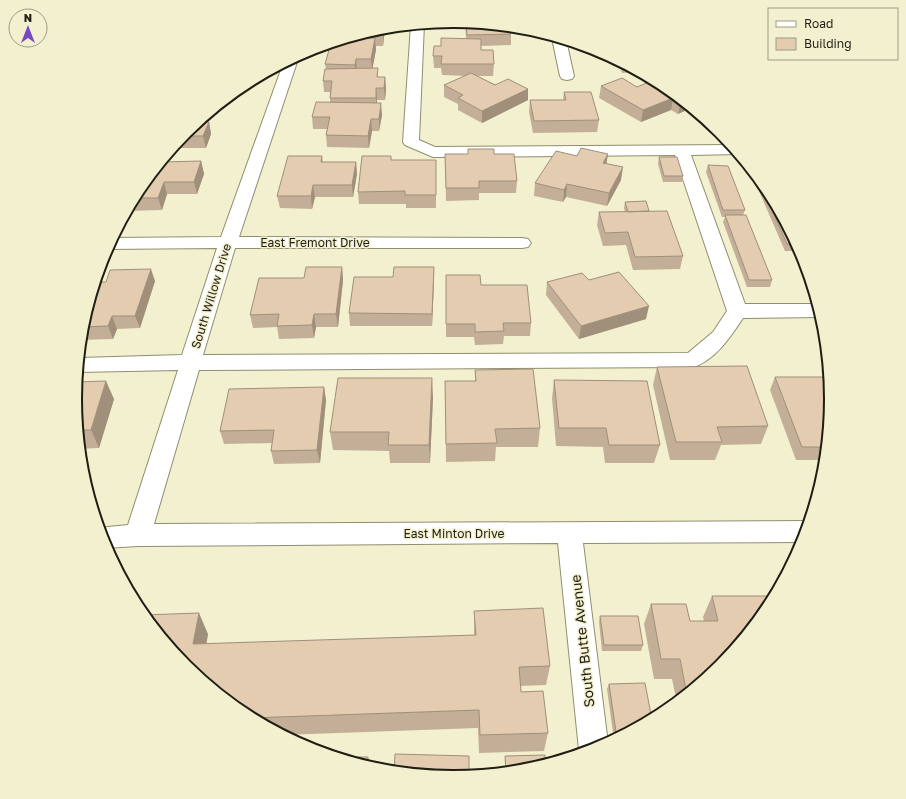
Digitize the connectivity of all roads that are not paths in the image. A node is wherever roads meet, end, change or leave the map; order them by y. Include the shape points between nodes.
1 (418, 30) edge
2 (560, 44) edge
3 (288, 66) edge
4 (567, 76) dead end
5 (728, 150) edge
6 (682, 151) junction
7 (228, 242) junction
8 (522, 243) dead end
9 (116, 244) edge
10 (737, 311) junction
11 (814, 311) edge
12 (190, 363) junction
13 (83, 365) edge
14 (801, 530) edge
15 (569, 532) junction
16 (138, 535) junction
17 (108, 537) edge
18 (593, 744) edge

1 - 6 street via 411,142 433,152
2 - 4 street
3 - 7 street, South Willow Drive
5 - 6 street
6 - 10 street
7 - 8 street, East Fremont Drive
7 - 9 street, East Fremont Drive
7 - 12 street, South Willow Drive
10 - 11 street
10 - 12 street via 720,337 693,360
12 - 13 street
12 - 16 street, South Willow Drive
14 - 15 street, East Minton Drive
15 - 16 street, East Minton Drive
15 - 18 street, South Butte Avenue
16 - 17 street, East Minton Drive

